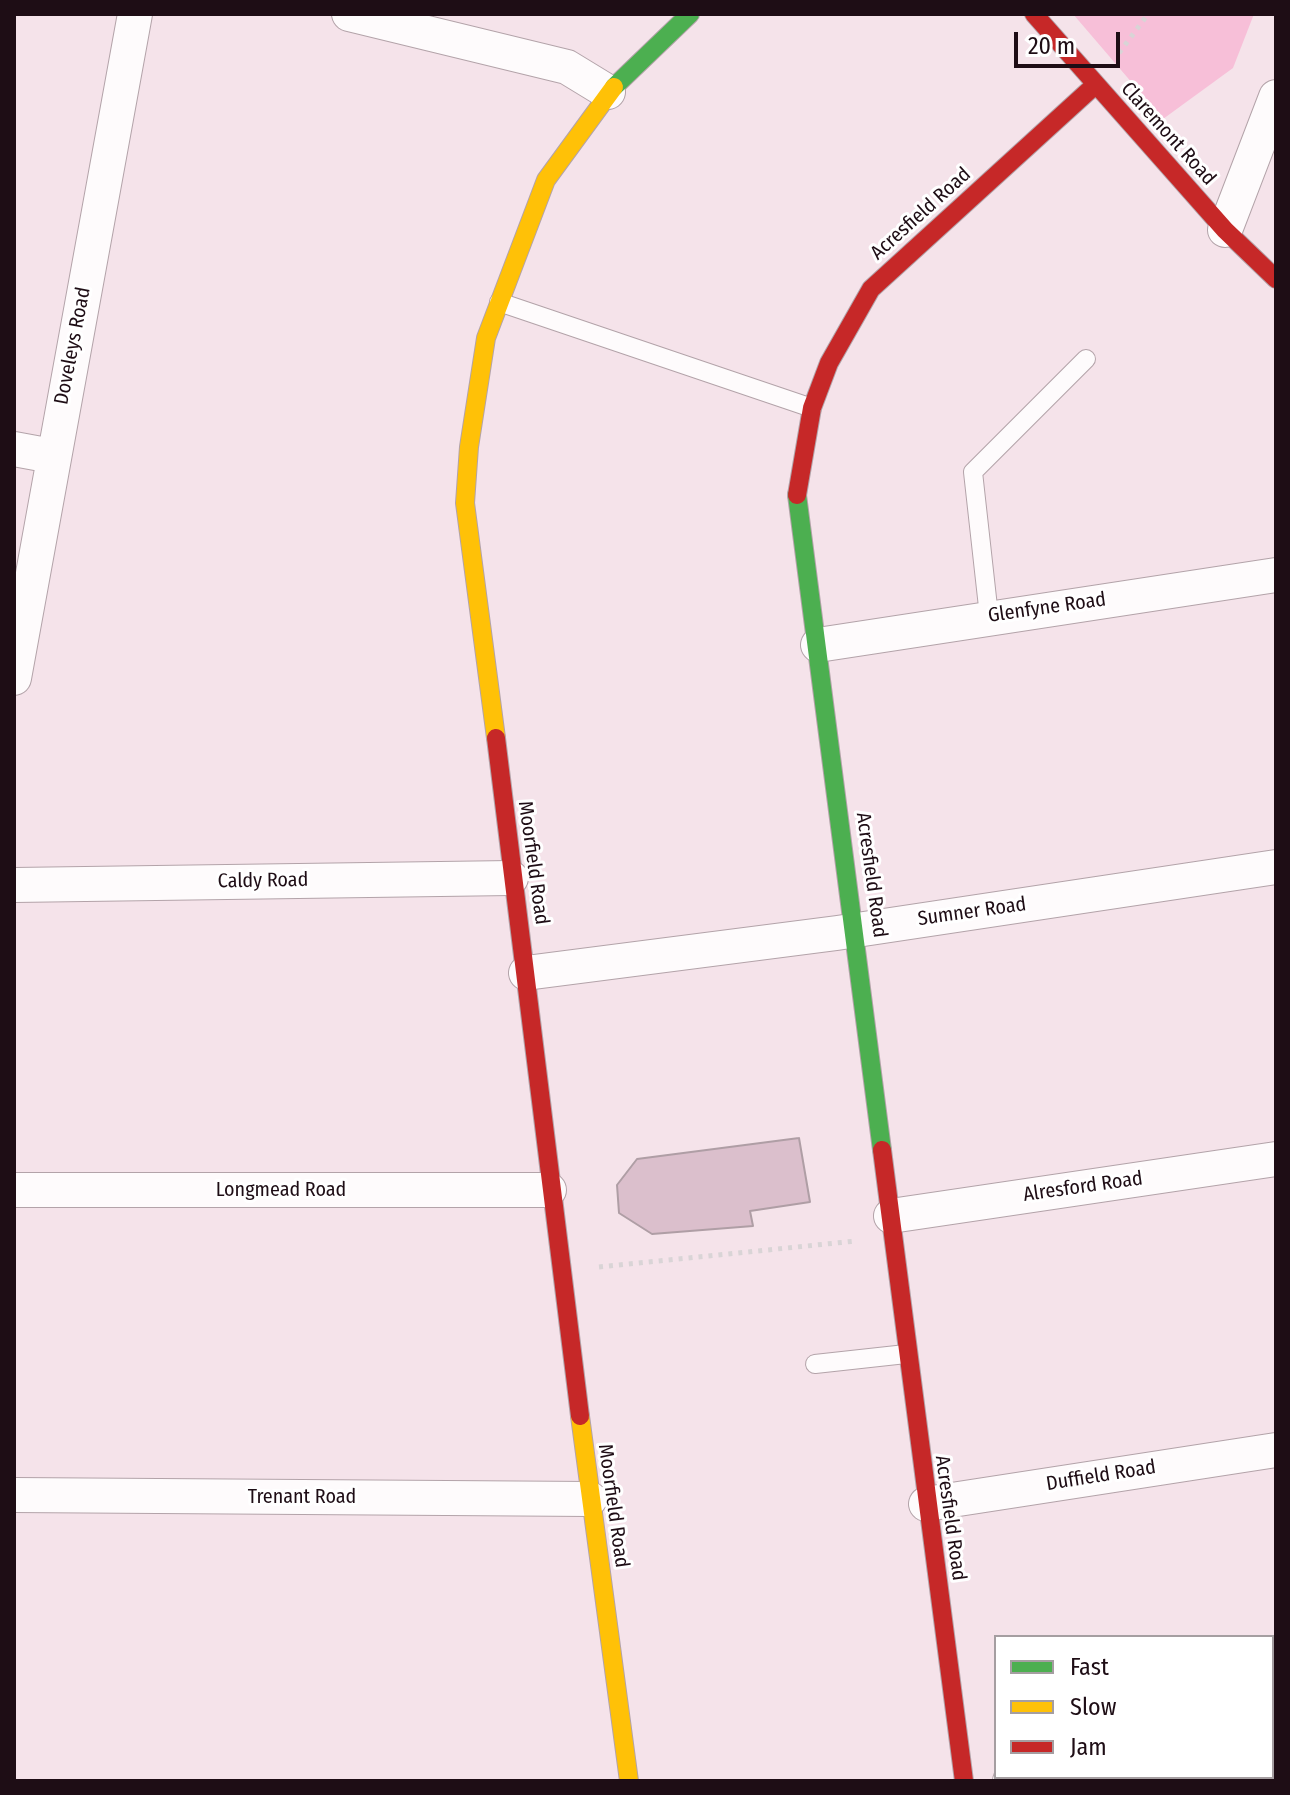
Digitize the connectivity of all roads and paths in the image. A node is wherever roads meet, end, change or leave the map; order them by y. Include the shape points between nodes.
1 (135, 14) edge
2 (349, 14) edge
3 (690, 14) edge
4 (1034, 14) edge
5 (1094, 86) junction
6 (608, 92) junction
7 (1276, 97) edge
8 (1225, 230) junction
9 (1276, 279) edge
10 (499, 302) junction
11 (1086, 359) dead end
12 (812, 408) junction
13 (14, 449) edge
14 (52, 456) junction
15 (1276, 575) edge
16 (989, 616) junction
17 (818, 645) junction
18 (14, 678) edge
19 (1276, 867) edge
20 (511, 878) junction
21 (14, 885) edge
22 (857, 930) junction
23 (526, 973) junction
24 (1276, 1159) edge
25 (14, 1190) edge
26 (549, 1190) junction
27 (880, 1228) junction
28 (589, 1268) dead end
29 (906, 1354) junction
30 (815, 1364) dead end
31 (1276, 1450) edge
32 (14, 1495) edge
33 (590, 1499) junction
34 (926, 1504) junction
35 (629, 1781) edge
36 (964, 1781) edge

1 - 14 street, Doveleys Road
2 - 6 street via 567,67
3 - 6 street, Moorfield Road
4 - 5 street, Claremont Road
5 - 8 street, Claremont Road
5 - 12 street, Acresfield Road via 871,289 848,325
6 - 10 street, Moorfield Road via 546,180
7 - 8 street
8 - 9 street, Claremont Road
10 - 12 lane
10 - 20 street, Moorfield Road via 476,391 465,503
11 - 16 lane via 973,472
12 - 17 street, Acresfield Road via 797,491
13 - 14 street
14 - 18 street, Doveleys Road
15 - 16 street, Glenfyne Road
16 - 17 street, Glenfyne Road
17 - 22 street, Acresfield Road
19 - 22 street, Sumner Road
20 - 21 street, Caldy Road
20 - 23 street, Moorfield Road
22 - 23 street, Sumner Road
22 - 27 street, Acresfield Road
23 - 26 street, Moorfield Road
24 - 27 street, Alresford Road
25 - 26 street, Longmead Road
26 - 33 street, Moorfield Road
27 - 28 path
27 - 29 street, Acresfield Road
29 - 30 lane
29 - 34 street, Acresfield Road
31 - 34 street, Duffield Road
32 - 33 street, Trenant Road
33 - 35 street, Moorfield Road
34 - 36 street, Acresfield Road

